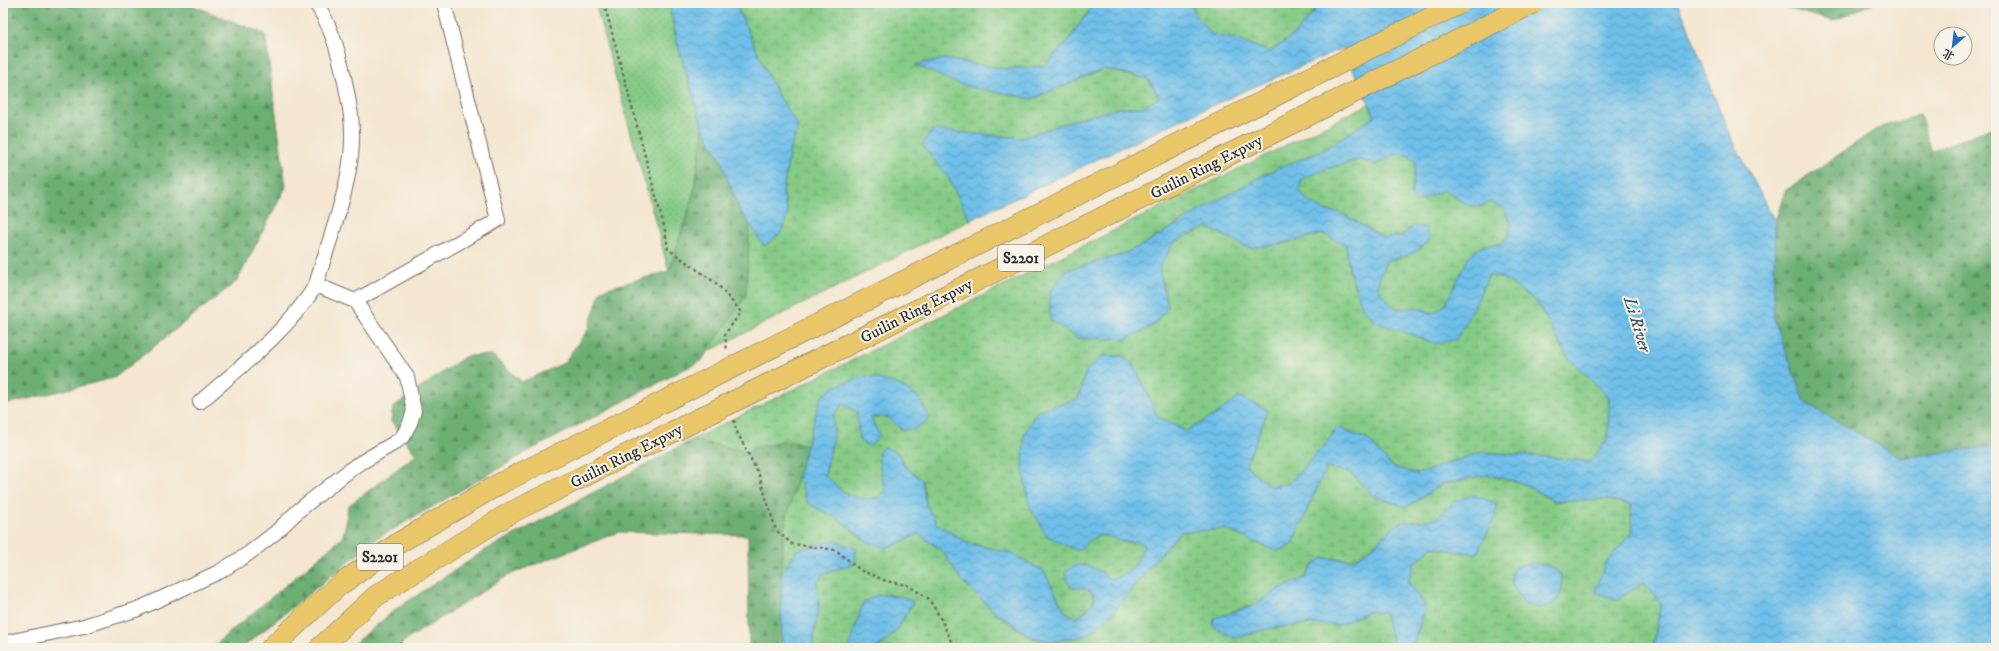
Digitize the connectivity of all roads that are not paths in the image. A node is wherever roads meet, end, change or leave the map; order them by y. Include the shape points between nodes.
1 (316, 3) edge
2 (444, 3) edge
3 (1460, 3) edge
4 (1533, 3) edge
5 (316, 285) junction
6 (355, 301) junction
7 (200, 402) dead end
8 (3, 643) edge
9 (271, 648) edge
10 (320, 648) edge

1 - 5 street via 338,48 351,111 352,141 346,184
2 - 6 street via 498,220
3 - 9 highway, Guilin Ring Expwy / S2201, bridge via 502,483 394,547 337,587
4 - 10 highway, Guilin Ring Expwy / S2201, bridge via 510,513 376,596
5 - 6 street
5 - 7 street via 288,323
6 - 8 street via 407,377 414,411 403,436 355,466 299,510 275,533 220,572 138,609 84,626

